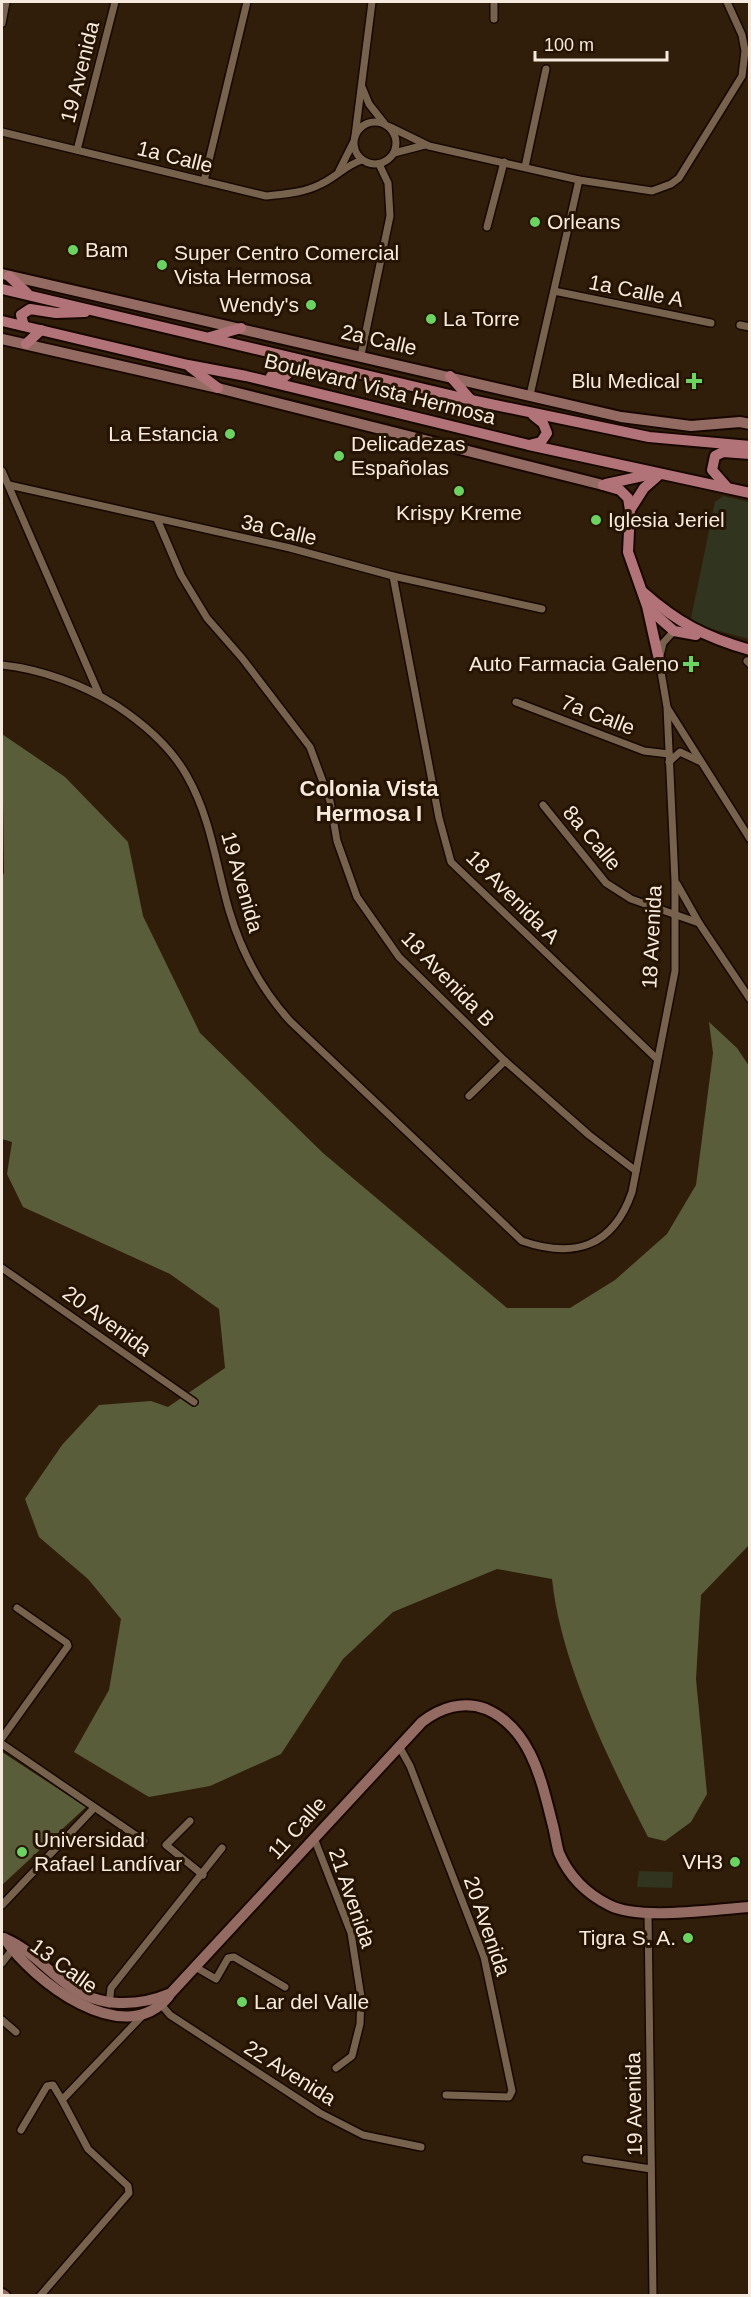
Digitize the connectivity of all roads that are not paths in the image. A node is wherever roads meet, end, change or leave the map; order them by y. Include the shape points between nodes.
1 (6, 2) edge
2 (115, 2) edge
3 (247, 2) edge
4 (372, 2) edge
5 (494, 2) edge
6 (727, 2) edge
7 (494, 19) dead end
8 (2, 23) edge
9 (546, 69) dead end
10 (361, 85) junction
11 (387, 125) junction
12 (2, 134) edge
13 (354, 140) junction
14 (424, 145) junction
15 (77, 150) junction
16 (394, 153) junction
17 (362, 160) junction
18 (504, 162) junction
19 (379, 164) junction
20 (525, 167) junction
21 (338, 173) junction
22 (579, 180) junction
23 (204, 181) junction
24 (487, 227) dead end
25 (5, 275) edge
26 (2, 289) edge
27 (554, 291) junction
28 (30, 295) junction
29 (91, 311) junction
30 (2, 321) edge
31 (711, 323) dead end
32 (740, 325) dead end
33 (24, 326) junction
34 (750, 327) edge
35 (241, 328) junction
36 (41, 330) junction
37 (204, 337) junction
38 (2, 339) edge
39 (26, 344) junction
40 (257, 348) junction
41 (361, 355) junction
42 (188, 365) junction
43 (221, 371) junction
44 (450, 376) junction
45 (218, 388) junction
46 (530, 395) junction
47 (471, 400) junction
48 (527, 412) junction
49 (750, 424) edge
50 (529, 445) junction
51 (750, 446) edge
52 (750, 454) edge
53 (2, 471) edge
54 (658, 473) junction
55 (603, 484) junction
56 (9, 485) junction
57 (728, 488) junction
58 (750, 493) edge
59 (630, 510) junction
60 (157, 519) junction
61 (393, 576) junction
62 (641, 590) junction
63 (647, 606) junction
64 (542, 609) dead end
65 (694, 630) junction
66 (674, 631) junction
67 (708, 637) junction
68 (750, 650) edge
69 (660, 660) junction
70 (2, 665) edge
71 (99, 694) junction
72 (516, 702) dead end
73 (667, 706) junction
74 (669, 754) junction
75 (700, 762) junction
76 (668, 764) junction
77 (543, 805) dead end
78 (750, 839) edge
79 (675, 881) junction
80 (675, 915) junction
81 (699, 923) junction
82 (750, 999) edge
83 (657, 1059) junction
84 (506, 1061) junction
85 (470, 1096) dead end
86 (636, 1171) junction
87 (569, 1250) joint
88 (2, 1268) edge
89 (194, 1401) dead end
90 (16, 1608) dead end
91 (2, 1738) edge
92 (2, 1744) edge
93 (399, 1746) junction
94 (94, 1808) junction
95 (190, 1821) dead end
96 (314, 1838) junction
97 (144, 1841) dead end
98 (222, 1848) dead end
99 (203, 1875) junction
100 (2, 1905) edge
101 (750, 1907) edge
102 (648, 1913) junction
103 (4, 1937) edge
104 (14, 1947) junction
105 (2, 1963) edge
106 (197, 1968) junction
107 (285, 1987) dead end
108 (108, 2001) junction
109 (159, 2002) junction
110 (145, 2012) junction
111 (117, 2015) junction
112 (2, 2020) edge
113 (16, 2032) dead end
114 (336, 2068) dead end
115 (446, 2095) dead end
116 (62, 2100) junction
117 (21, 2130) dead end
118 (421, 2147) dead end
119 (586, 2160) dead end
120 (651, 2169) junction
121 (40, 2295) edge
122 (653, 2295) edge

1 - 8 street
2 - 15 street, 19 Avenida
3 - 23 street
4 - 10 street
5 - 7 street
6 - 22 street via 742,34 742,76 679,178 652,191
9 - 20 street
10 - 11 street via 369,104
10 - 13 street
11 - 13 street via 363,125
11 - 14 street
11 - 16 street via 396,139
12 - 15 street, 1a Calle
13 - 17 street via 354,149
13 - 21 street
14 - 16 street
14 - 18 street
15 - 23 street, 1a Calle
16 - 19 street
17 - 19 street
17 - 21 street, 1a Calle
18 - 20 street
18 - 24 street
19 - 41 street via 388,183 390,216
20 - 22 street
21 - 23 street, 1a Calle via 323,184 266,196
22 - 27 street
25 - 28 main road
25 - 35 street, 2a Calle
26 - 28 main road, Boulevard Vista Hermosa
27 - 31 street, 1a Calle A
27 - 46 street
28 - 29 main road, Boulevard Vista Hermosa
29 - 33 main road via 72,314 30,309 21,315
29 - 37 main road, Boulevard Vista Hermosa
30 - 33 main road, Boulevard Vista Hermosa
32 - 34 street
33 - 36 main road, Boulevard Vista Hermosa
35 - 37 main road
35 - 41 street, 2a Calle
36 - 39 main road
36 - 42 main road, Boulevard Vista Hermosa
37 - 40 main road, Boulevard Vista Hermosa
38 - 39 street
39 - 45 street
40 - 43 main road via 267,357 288,363 289,375 280,378 236,368
40 - 47 main road, Boulevard Vista Hermosa
41 - 44 street, 2a Calle
42 - 43 main road, Boulevard Vista Hermosa
42 - 45 main road
43 - 50 main road, Boulevard Vista Hermosa
44 - 46 street, 2a Calle
44 - 47 main road
45 - 55 street
46 - 49 street, 2a Calle via 667,424
47 - 48 main road, Boulevard Vista Hermosa
48 - 50 main road via 547,429 544,440
48 - 51 main road, Boulevard Vista Hermosa via 649,437
50 - 54 main road, Boulevard Vista Hermosa
52 - 57 main road via 723,452 715,456 712,470
53 - 56 street
54 - 55 main road
54 - 57 main road, Boulevard Vista Hermosa
54 - 59 main road
55 - 59 main road via 625,494
56 - 60 street, 3a Calle
56 - 71 street
57 - 58 main road, Boulevard Vista Hermosa
59 - 62 main road via 628,552
60 - 61 street, 3a Calle via 291,548
60 - 84 street, 18 Avenida B via 181,575 207,618 243,658 310,747 357,897 399,957
61 - 64 street, 3a Calle
61 - 83 street, 18 Avenida A via 439,818 451,862
62 - 63 main road
62 - 65 main road via 669,616
63 - 66 main road
63 - 69 main road
65 - 66 main road
65 - 67 main road
66 - 67 main road
66 - 69 street via 663,643
67 - 68 main road
69 - 73 street, 18 Avenida
70 - 71 street, 19 Avenida via 52,676
71 - 87 street, 19 Avenida via 133,716 162,742 187,776 206,818 237,934 270,998 522,1241
72 - 74 street, 7a Calle via 644,751
73 - 74 street, 18 Avenida
73 - 75 street, 7a Calle
74 - 76 street, 18 Avenida
75 - 76 street via 680,752
75 - 78 street, 7a Calle
76 - 79 street, 18 Avenida
77 - 80 street, 8a Calle via 606,883 631,899
79 - 80 street, 18 Avenida
79 - 81 street
80 - 81 street, 8a Calle
80 - 83 street, 18 Avenida via 675,971
81 - 82 street
83 - 86 street, 18 Avenida
84 - 85 street
84 - 86 street, 18 Avenida B
86 - 87 street, 18 Avenida via 626,1209 617,1224 603,1237
88 - 89 street, 20 Avenida
90 - 91 street via 68,1646
92 - 94 street
93 - 96 street, 11 Calle
93 - 102 street, 11 Calle via 422,1722 441,1710 477,1706 504,1717 527,1747 559,1852 572,1875 610,1906
93 - 115 street, 20 Avenida via 484,1957 512,2091 509,2097
94 - 97 street
94 - 100 street
95 - 99 street via 166,1845
96 - 106 street, 11 Calle
96 - 114 street, 21 Avenida via 351,1933 361,1997 360,2024 352,2056
98 - 99 street
99 - 108 street via 111,1988
101 - 102 street, 11 Calle
102 - 120 street, 19 Avenida
103 - 104 street, 13 Calle
104 - 105 street
104 - 108 street, 13 Calle via 69,1986
104 - 111 street, 13 Calle via 81,2006
106 - 107 street via 216,1979 228,1958 234,1957
106 - 109 street, 11 Calle
108 - 109 street, 13 Calle
108 - 111 street
109 - 110 street, 13 Calle via 154,2011
109 - 118 street, 22 Avenida via 170,2015 320,2113 363,2135
110 - 111 street, 13 Calle
110 - 116 street
112 - 113 street
116 - 117 street via 53,2085 47,2086
116 - 121 street via 88,2149 128,2187 129,2193
119 - 120 street
120 - 122 street, 19 Avenida

